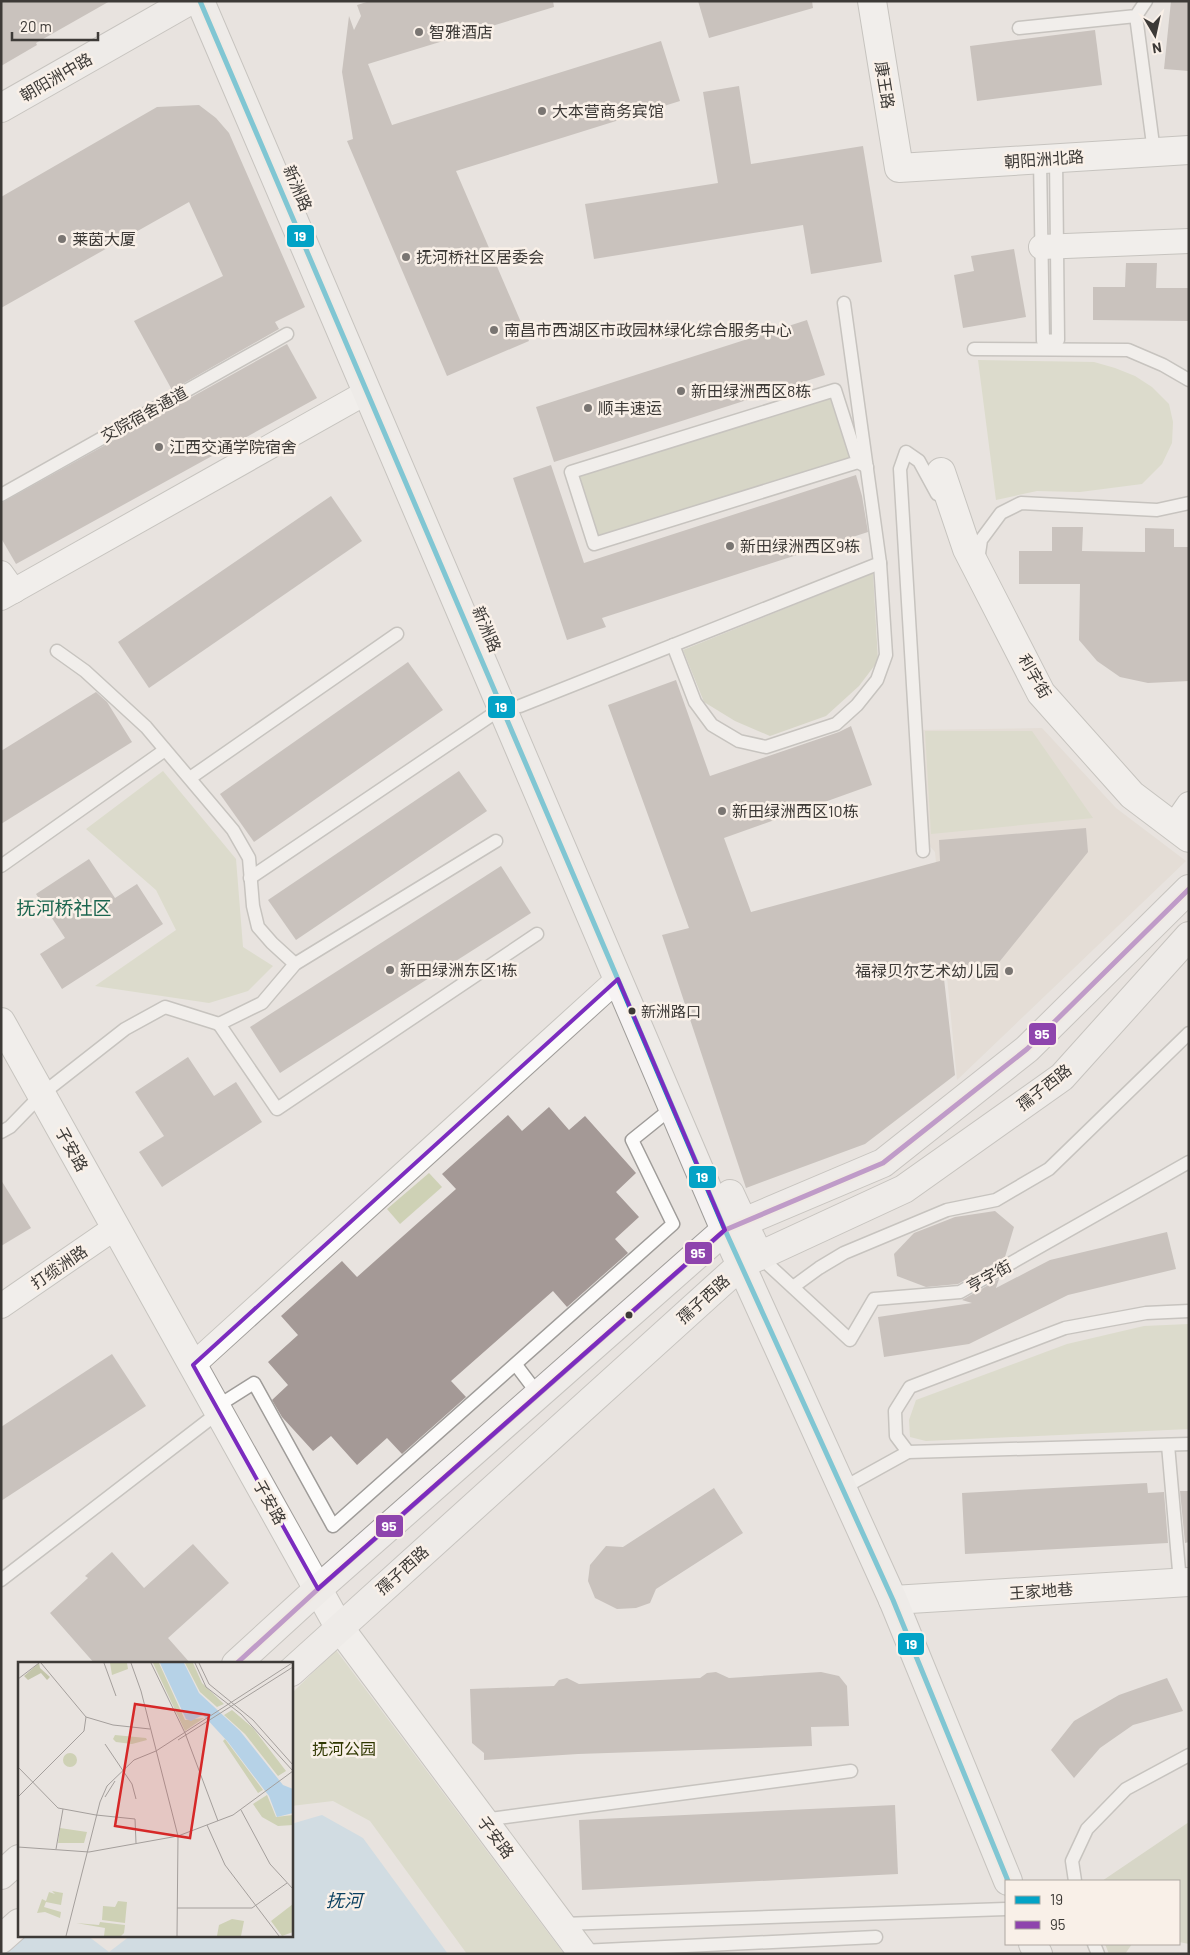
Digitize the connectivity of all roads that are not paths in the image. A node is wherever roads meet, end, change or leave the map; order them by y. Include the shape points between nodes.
1 (189, 1) edge
2 (200, 1) edge
3 (217, 1) edge
4 (872, 1) edge
5 (1146, 1) edge
6 (1136, 16) junction
7 (1019, 28) dead end
8 (1, 108) edge
9 (1189, 150) edge
10 (1154, 152) junction
11 (1048, 158) junction
12 (899, 168) joint
13 (1189, 241) edge
14 (1049, 247) junction
15 (844, 303) dead end
16 (287, 334) dead end
17 (1050, 345) junction
18 (974, 349) dead end
19 (1189, 380) edge
20 (367, 392) junction
21 (863, 465) junction
22 (941, 472) dead end
23 (1, 495) edge
24 (1189, 503) edge
25 (972, 559) junction
26 (880, 562) junction
27 (6, 587) edge
28 (397, 634) dead end
29 (673, 645) junction
30 (57, 651) dead end
31 (511, 707) junction
32 (165, 750) junction
33 (190, 778) junction
34 (1189, 804) edge
35 (1181, 832) edge
36 (496, 841) dead end
37 (923, 851) dead end
38 (1, 866) edge
39 (250, 878) junction
40 (1189, 889) edge
41 (537, 934) dead end
42 (1189, 936) edge
43 (295, 964) junction
44 (618, 979) junction
45 (1, 1022) edge
46 (219, 1024) junction
47 (1189, 1033) edge
48 (42, 1094) junction
49 (672, 1107) junction
50 (1, 1132) edge
51 (1189, 1162) edge
52 (1189, 1166) edge
53 (734, 1226) junction
54 (116, 1227) junction
55 (750, 1260) junction
56 (793, 1287) junction
57 (1, 1306) edge
58 (1189, 1311) edge
59 (193, 1365) junction
60 (516, 1365) junction
61 (538, 1394) junction
62 (218, 1409) junction
63 (1189, 1444) edge
64 (1168, 1445) junction
65 (908, 1452) junction
66 (843, 1488) junction
67 (1, 1580) edge
68 (1184, 1582) edge
69 (318, 1589) junction
70 (893, 1600) junction
71 (339, 1627) junction
72 (238, 1662) edge
73 (292, 1671) edge
74 (1189, 1755) edge
75 (851, 1771) dead end
76 (483, 1820) junction
77 (18, 1861) edge
78 (1, 1874) edge
79 (1008, 1880) edge
80 (1075, 1880) edge
81 (1005, 1909) edge
82 (561, 1924) junction
83 (18, 1925) edge
84 (876, 1937) dead end
85 (1, 1939) edge
86 (582, 1952) edge

1 - 8 main road, 朝阳洲中路
2 - 20 main road, 新洲路
3 - 31 main road, 新洲路
4 - 12 street, 康王路
5 - 6 lane
6 - 7 lane
6 - 10 lane
9 - 10 street, 朝阳洲北路
10 - 11 street, 朝阳洲北路
11 - 12 street, 朝阳洲北路
11 - 14 lane
13 - 14 street
14 - 17 lane via 1042,341
15 - 21 lane
16 - 23 lane, 交院宿舍通道
17 - 18 lane
17 - 19 lane via 1128,350
20 - 27 street
20 - 31 main road, 新洲路
21 - 21 lane via 836,390 571,472 594,544
21 - 26 lane
22 - 25 street, 利字街
24 - 25 lane via 1157,510 1021,503 1001,513 981,540
25 - 35 street, 利字街 via 1041,692 1132,795
25 - 37 lane via 919,461 906,452 900,469
26 - 29 lane
26 - 29 lane via 886,655 877,680 836,724 766,747 739,741 712,725 695,702
28 - 33 lane
29 - 31 lane
30 - 32 lane via 85,671
31 - 39 lane
31 - 44 main road, 新洲路
31 - 53 main road, 新洲路
32 - 33 lane
32 - 38 lane
33 - 39 lane via 233,830 249,858
34 - 35 street
36 - 43 lane
39 - 43 lane via 258,927
40 - 53 main road via 1027,1049 883,1163
41 - 46 lane via 277,1109
42 - 55 main road, 孺子西路 via 1062,1077 904,1189
43 - 46 lane via 262,1003
44 - 49 main road, 新洲路
44 - 59 street
45 - 48 street, 子安路
46 - 48 lane via 166,1007 125,1029
47 - 56 lane via 1049,1169 996,1200 947,1210 880,1236 818,1268
48 - 50 lane
48 - 54 street, 子安路
49 - 53 main road, 新洲路
49 - 60 lane via 632,1140 673,1224
51 - 52 lane
51 - 56 lane, 亨字街 via 960,1292 874,1300 850,1340
53 - 55 main road, 新洲路
53 - 61 main road
54 - 57 street, 打缆洲路
54 - 59 street, 子安路
55 - 56 lane, 亨字街
55 - 66 main road, 新洲路
55 - 71 main road, 孺子西路
58 - 65 lane via 1146,1313 1065,1328 910,1386 895,1411 896,1436
59 - 62 street, 子安路
60 - 61 lane
60 - 62 lane via 334,1526 254,1382
61 - 69 main road
62 - 67 lane
62 - 69 street, 子安路
63 - 64 lane
64 - 65 lane
64 - 68 lane
65 - 66 lane
66 - 70 main road, 新洲路
68 - 70 street, 王家地巷
69 - 71 street, 子安路
69 - 72 main road
70 - 79 main road, 新洲路
71 - 73 main road, 孺子西路
71 - 76 street, 子安路
74 - 80 lane via 1126,1789 1086,1829 1072,1861
75 - 76 lane
76 - 82 street, 子安路
77 - 78 main road
81 - 82 lane
82 - 86 street, 子安路
83 - 85 main road
84 - 86 lane

